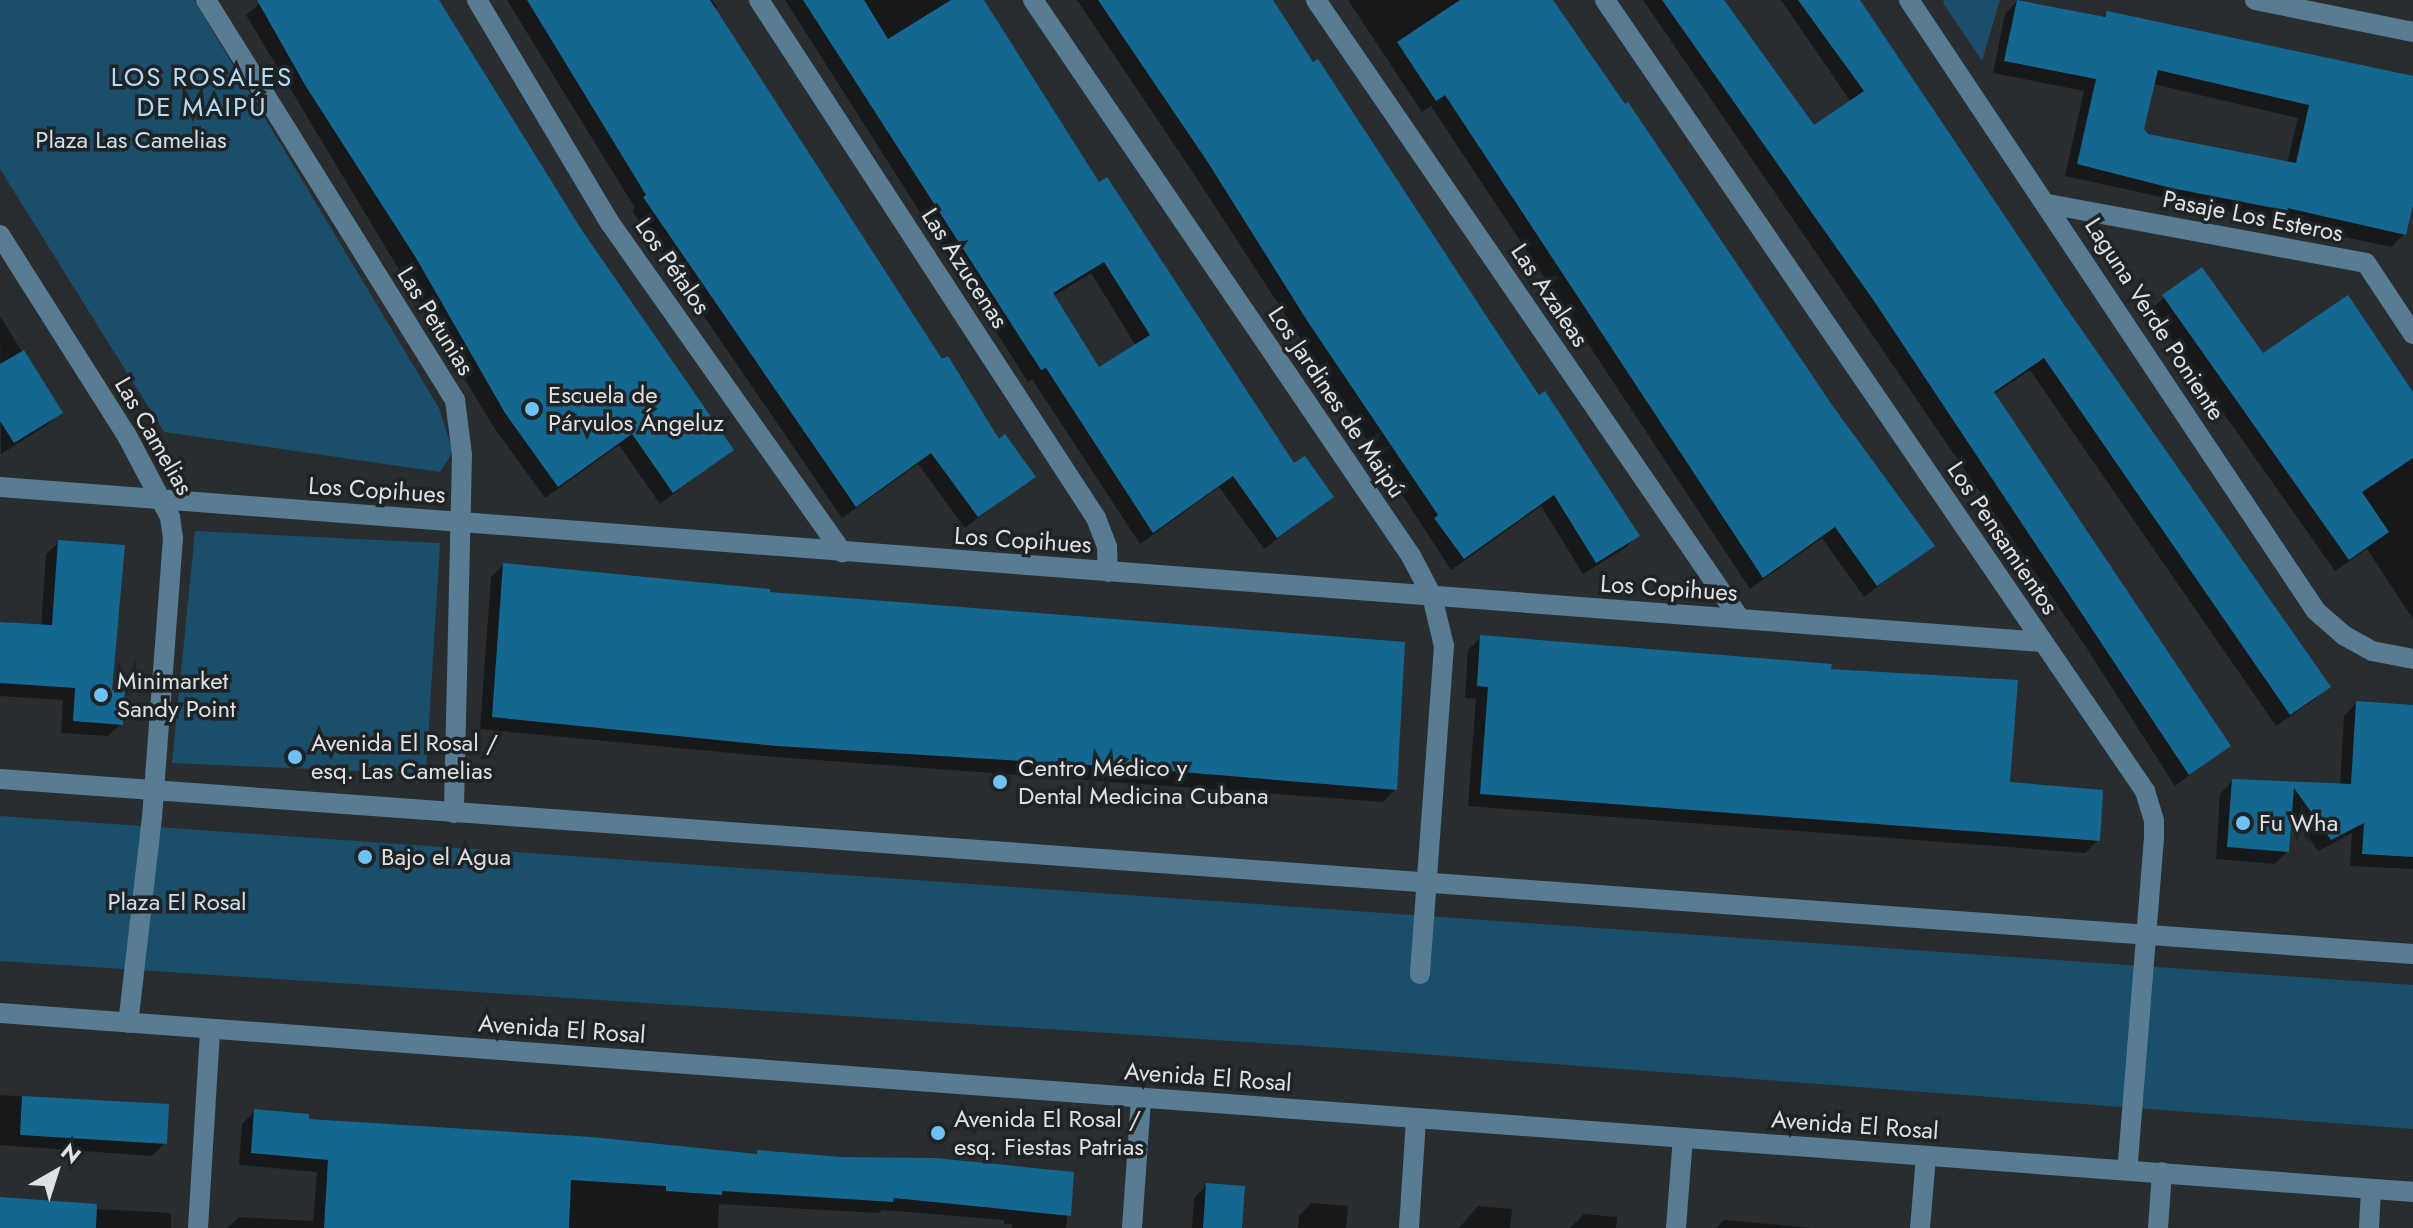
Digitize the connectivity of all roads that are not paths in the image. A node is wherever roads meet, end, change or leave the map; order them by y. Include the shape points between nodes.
1 (206, 0) edge
2 (477, 0) edge
3 (759, 0) edge
4 (1033, 0) edge
5 (1316, 0) edge
6 (1605, 0) edge
7 (1909, 0) edge
8 (2255, 0) edge
9 (2413, 32) edge
10 (2048, 204) junction
11 (0, 235) edge
12 (2413, 334) edge
13 (0, 487) edge
14 (162, 500) junction
15 (461, 522) junction
16 (842, 552) junction
17 (1108, 572) junction
18 (1432, 596) junction
19 (1740, 619) junction
20 (2043, 642) junction
21 (2413, 659) edge
22 (0, 779) edge
23 (153, 792) junction
24 (454, 813) junction
25 (1428, 883) junction
26 (2148, 935) junction
27 (2413, 954) edge
28 (1420, 974) dead end
29 (0, 1013) edge
30 (128, 1023) junction
31 (210, 1029) junction
32 (1141, 1098) junction
33 (1416, 1119) junction
34 (1683, 1138) junction
35 (1926, 1156) junction
36 (2127, 1170) junction
37 (2162, 1172) junction
38 (2371, 1189) junction
39 (2413, 1192) edge
40 (198, 1228) edge
41 (1132, 1228) edge
42 (1409, 1228) edge
43 (1676, 1228) edge
44 (1920, 1228) edge
45 (2158, 1228) edge
46 (2369, 1228) edge

1 - 15 street, Las Petunias via 455,400 462,455
2 - 16 street, Los Pétalos via 610,223
3 - 17 street, Las Azucenas via 1096,518 1107,547
4 - 18 street, Los Jardines de Maipú via 1411,556
5 - 19 street, Las Azaleas
6 - 20 street, Los Pensamientos
7 - 10 street, Laguna Verde Poniente
8 - 9 street
10 - 12 street, Pasaje Los Esteros via 2366,263
10 - 21 street, Laguna Verde Poniente via 2316,611 2372,651
11 - 14 street, Las Camelias
13 - 14 street, Los Copihues
14 - 15 street, Los Copihues
14 - 23 street, Las Camelias via 173,538
15 - 16 street, Los Copihues
15 - 24 street, Las Petunias
16 - 17 street, Los Copihues
17 - 18 street, Los Copihues
18 - 19 street, Los Copihues
18 - 25 street, Los Jardines de Maipú via 1444,646
19 - 20 street, Los Copihues
20 - 26 street, Los Pensamientos via 2150,804 2154,838
22 - 23 street
23 - 24 street
23 - 30 street, Las Camelias
24 - 25 street
25 - 26 street
25 - 28 street, Los Jardines de Maipú
26 - 27 street
26 - 36 street, Los Pensamientos
29 - 30 street, Avenida El Rosal
30 - 31 street, Avenida El Rosal
31 - 32 street, Avenida El Rosal
31 - 40 street
32 - 33 street, Avenida El Rosal
32 - 41 street
33 - 34 street, Avenida El Rosal
33 - 42 street
34 - 35 street, Avenida El Rosal
34 - 43 street
35 - 36 street, Avenida El Rosal
35 - 44 street
36 - 37 street, Avenida El Rosal
37 - 38 street, Avenida El Rosal
37 - 45 street
38 - 39 street, Avenida El Rosal
38 - 46 street

